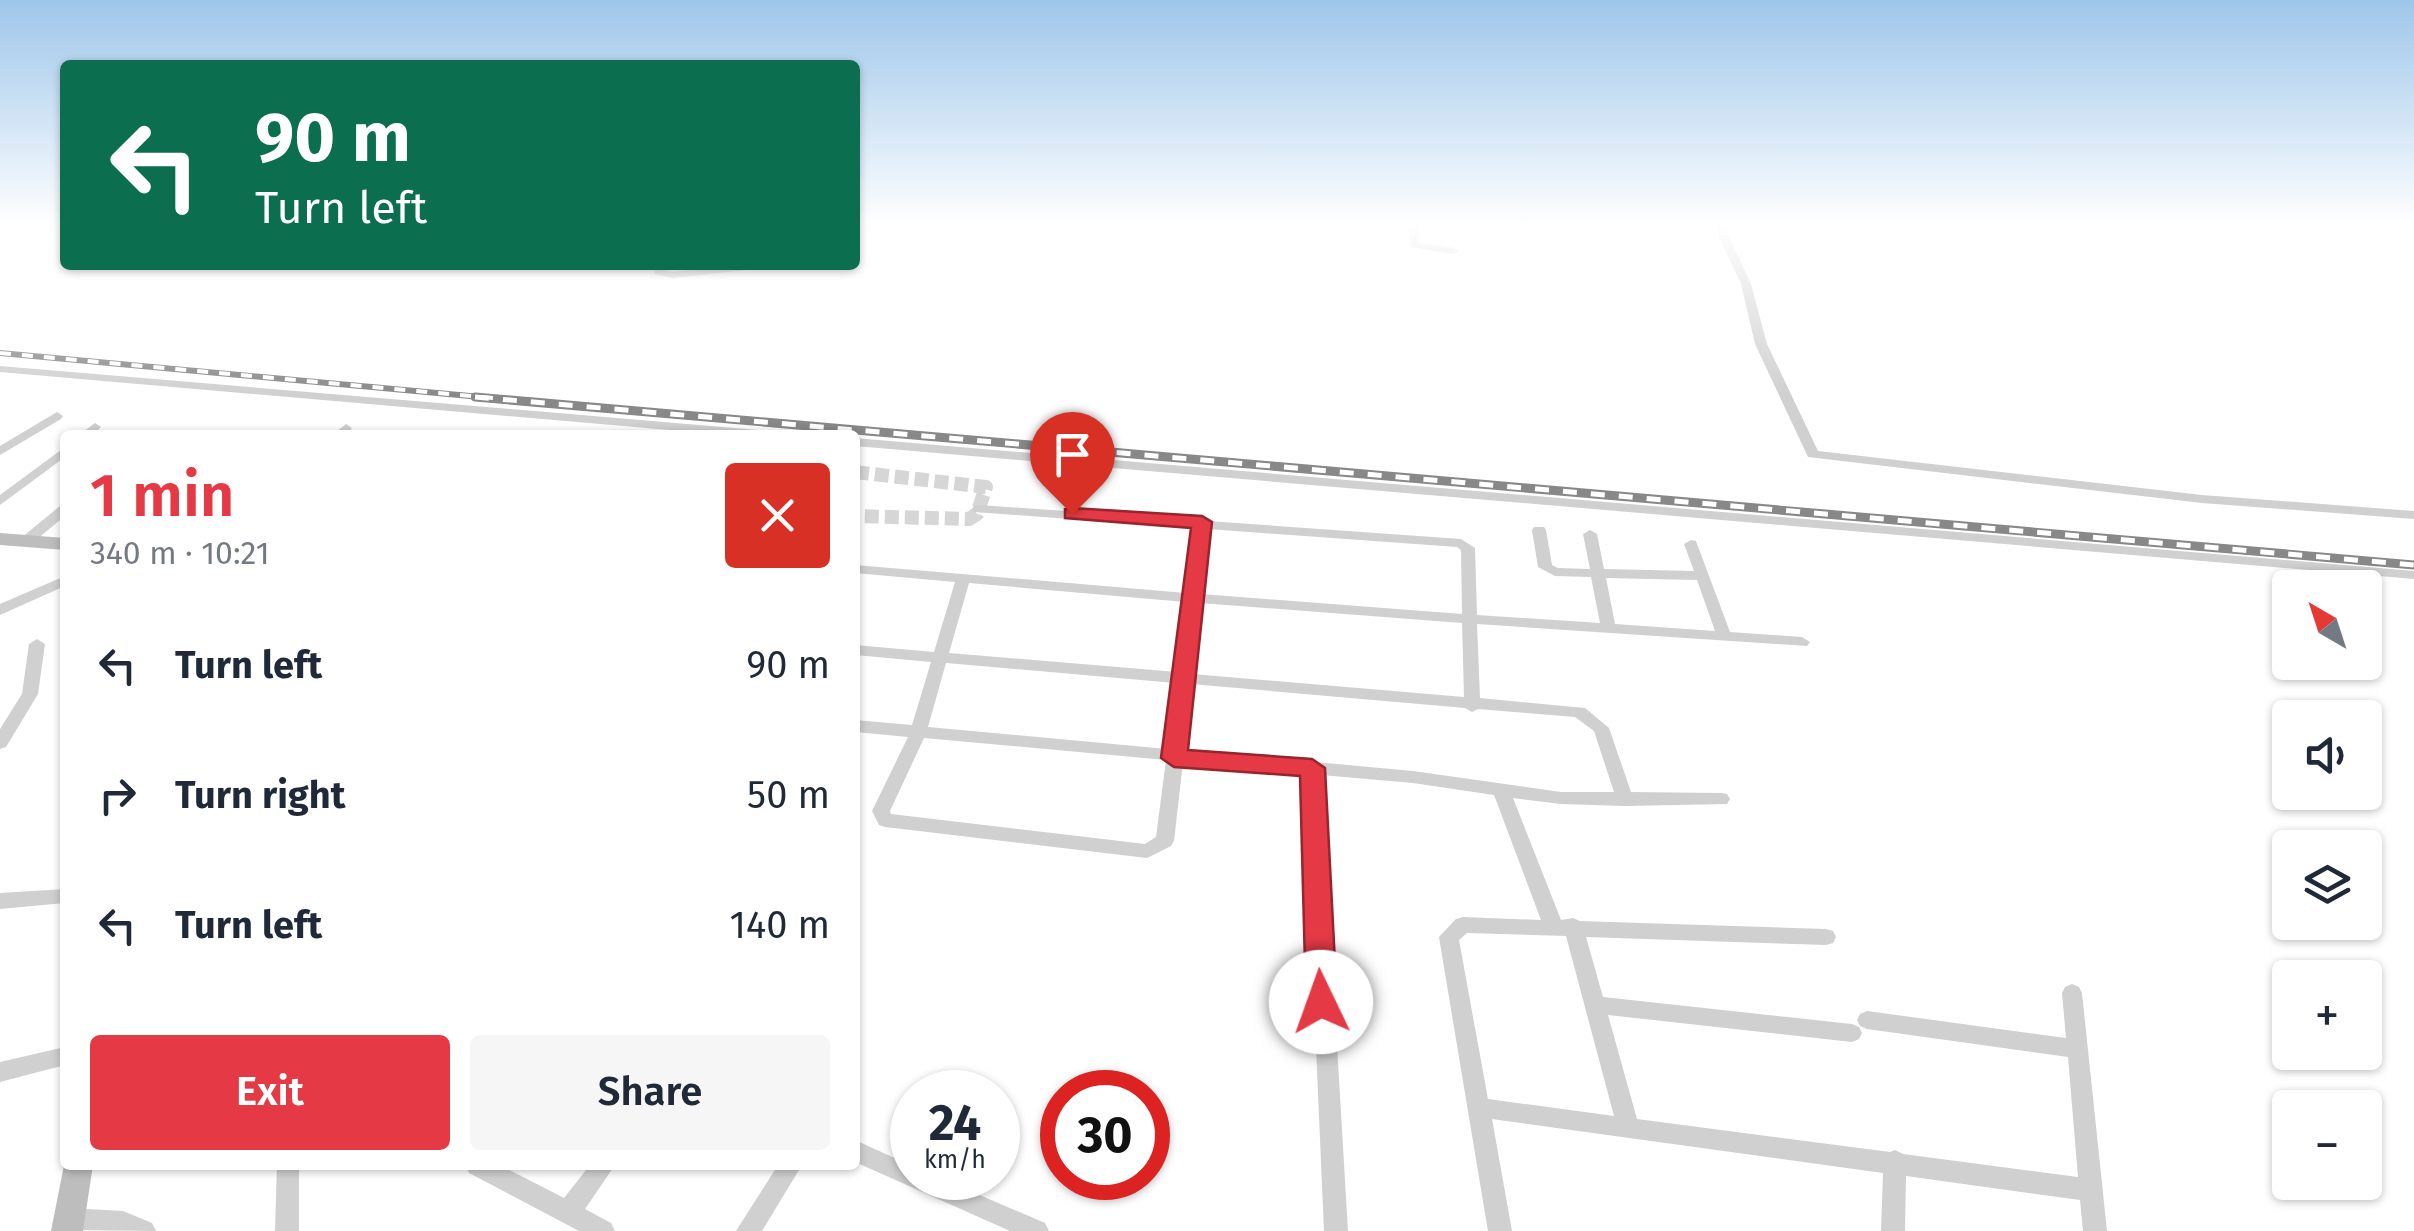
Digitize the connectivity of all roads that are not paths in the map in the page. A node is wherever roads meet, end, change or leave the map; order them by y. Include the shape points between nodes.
1 (1743, 281) edge
2 (0, 369) edge
3 (56, 416) dead end
4 (713, 430) edge
5 (860, 442) edge
6 (0, 450) edge
7 (60, 455) edge
8 (0, 501) edge
9 (979, 509) dead end
10 (60, 514) edge
11 (2414, 515) edge
12 (1202, 522) junction
13 (1539, 530) dead end
14 (1590, 534) dead end
15 (0, 539) edge
16 (26, 541) junction
17 (60, 544) edge
18 (1691, 544) dead end
19 (860, 569) edge
20 (1598, 574) junction
21 (2414, 575) edge
22 (1703, 576) junction
23 (962, 578) junction
24 (60, 582) edge
25 (1192, 598) junction
26 (0, 610) edge
27 (1470, 617) junction
28 (1608, 628) junction
29 (1724, 636) junction
30 (1802, 642) dead end
31 (37, 644) dead end
32 (860, 650) edge
33 (938, 658) junction
34 (1181, 678) junction
35 (1472, 706) junction
36 (860, 727) edge
37 (918, 734) junction
38 (0, 743) edge
39 (1174, 758) junction
40 (1312, 768) junction
41 (1501, 790) junction
42 (1721, 799) dead end
43 (1625, 800) junction
44 (60, 896) edge
45 (0, 901) edge
46 (1563, 926) junction
47 (1826, 937) dead end
48 (2072, 994) dead end
49 (1593, 1005) junction
50 (2078, 1049) junction
51 (60, 1057) edge
52 (0, 1072) edge
53 (1482, 1108) junction
54 (1628, 1124) junction
55 (860, 1154) edge
56 (1895, 1161) junction
57 (890, 1167) edge
58 (77, 1170) edge
59 (288, 1170) edge
60 (487, 1170) edge
61 (600, 1170) edge
62 (788, 1170) edge
63 (2091, 1190) junction
64 (966, 1200) edge
65 (568, 1212) junction
66 (68, 1225) edge
67 (144, 1231) edge
68 (287, 1231) edge
69 (603, 1231) edge
70 (748, 1231) edge
71 (1037, 1231) edge
72 (1336, 1231) edge
73 (1500, 1231) edge
74 (1893, 1231) edge
75 (2095, 1231) edge

1 - 11 street via 1761,344 1809,450 1822,458
2 - 4 street
3 - 6 street
5 - 21 street
7 - 8 street
9 - 12 street
10 - 16 street
12 - 25 street
12 - 27 street via 1461,543 1468,548
13 - 20 street via 1548,570
14 - 20 street
15 - 16 street
16 - 17 street
18 - 22 street
19 - 23 street
20 - 22 street
20 - 28 street
22 - 29 street
23 - 25 street
23 - 33 street
24 - 26 street
25 - 27 street
25 - 34 street
27 - 28 street
27 - 35 street
28 - 29 street
29 - 30 street
31 - 38 street via 30,694
32 - 33 street
33 - 34 street
33 - 37 street
34 - 35 street
34 - 39 street
35 - 43 street via 1579,712 1594,719
36 - 37 street
37 - 39 street
37 - 39 street via 881,811 894,824 1147,851 1165,841
39 - 40 street
40 - 41 street
40 - 72 street
41 - 43 street
41 - 46 street
42 - 43 street
44 - 45 street
46 - 47 street
46 - 49 street
46 - 53 street via 1463,925 1449,937
48 - 50 street
49 - 50 street
49 - 54 street
50 - 63 street
51 - 52 street
53 - 54 street
53 - 73 street
54 - 56 street
55 - 57 street
56 - 63 street
56 - 74 street
58 - 66 street
59 - 68 street
60 - 65 street
61 - 65 street
62 - 70 street
63 - 75 street
64 - 71 street
65 - 69 street
66 - 67 street via 123,1223

